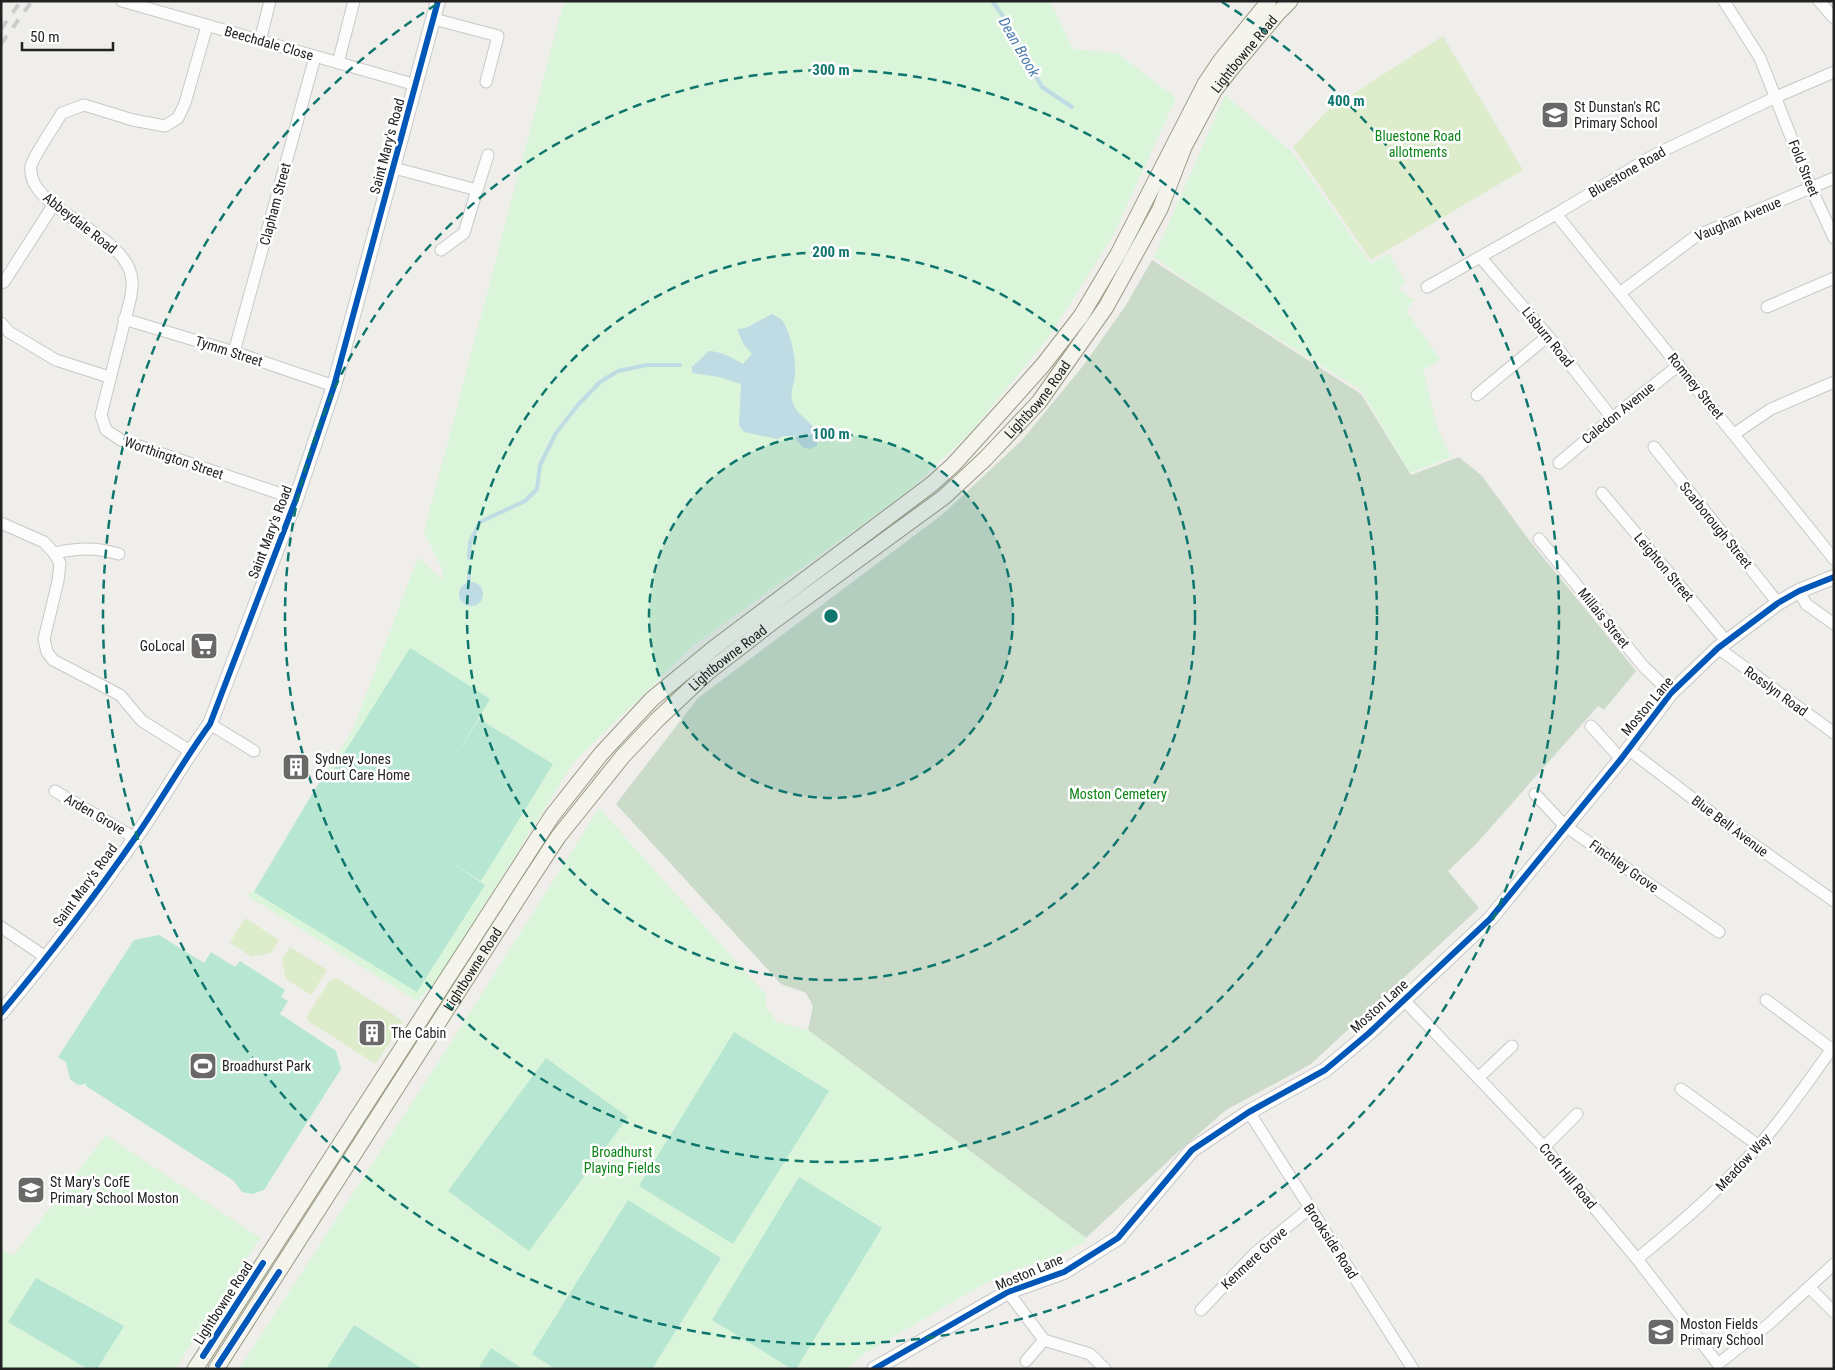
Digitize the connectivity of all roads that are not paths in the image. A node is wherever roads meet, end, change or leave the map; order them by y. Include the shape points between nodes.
1 (122, 1) edge
2 (270, 1) edge
3 (354, 1) edge
4 (438, 1) edge
5 (1269, 1) edge
6 (1290, 1) edge
7 (1724, 1) edge
8 (1819, 1) edge
9 (1834, 18) edge
10 (434, 19) junction
11 (207, 26) junction
12 (260, 41) junction
13 (315, 56) junction
14 (338, 63) junction
15 (1834, 72) edge
16 (486, 82) dead end
17 (416, 85) junction
18 (1776, 97) junction
19 (488, 155) dead end
20 (394, 168) junction
21 (1834, 178) edge
22 (1811, 188) junction
23 (477, 190) junction
24 (54, 204) junction
25 (1556, 214) junction
26 (1834, 238) edge
27 (441, 250) dead end
28 (1481, 258) junction
29 (1834, 278) edge
30 (1, 283) edge
31 (1427, 287) dead end
32 (1620, 292) junction
33 (1767, 307) dead end
34 (124, 319) junction
35 (1, 323) edge
36 (1548, 336) junction
37 (234, 352) junction
38 (1679, 365) junction
39 (109, 377) junction
40 (1834, 382) edge
41 (334, 386) junction
42 (1477, 394) dead end
43 (1612, 418) junction
44 (1734, 434) junction
45 (1654, 447) dead end
46 (1559, 463) dead end
47 (1602, 492) dead end
48 (296, 499) junction
49 (1, 523) edge
50 (1539, 539) dead end
51 (54, 553) junction
52 (119, 554) dead end
53 (1834, 559) edge
54 (1834, 577) edge
55 (1799, 591) junction
56 (1778, 603) junction
57 (1834, 624) edge
58 (1722, 645) junction
59 (1671, 693) junction
60 (210, 724) junction
61 (1591, 726) dead end
62 (1834, 733) edge
63 (190, 751) junction
64 (254, 751) dead end
65 (1624, 754) junction
66 (55, 790) dead end
67 (1535, 794) dead end
68 (1565, 826) junction
69 (135, 838) junction
70 (1834, 901) edge
71 (1, 927) edge
72 (1719, 932) dead end
73 (47, 958) junction
74 (1404, 1000) junction
75 (1766, 1000) dead end
76 (1, 1013) edge
77 (1512, 1046) dead end
78 (1832, 1050) edge
79 (1478, 1078) junction
80 (1681, 1089) dead end
81 (1249, 1112) junction
82 (1577, 1114) dead end
83 (1759, 1146) junction
84 (1544, 1147) junction
85 (1310, 1208) junction
86 (1637, 1259) junction
87 (1834, 1264) edge
88 (1810, 1288) junction
89 (1008, 1292) junction
90 (1201, 1310) dead end
91 (1834, 1312) edge
92 (1044, 1340) junction
93 (1026, 1361) dead end
94 (195, 1369) edge
95 (216, 1369) edge
96 (874, 1369) edge
97 (1104, 1369) edge
98 (1414, 1369) edge

1 - 11 street, Beechdale Close
2 - 12 street
3 - 14 street
4 - 10 street, Saint Mary's Road
5 - 94 main road, Lightbowne Road via 1221,60 1206,84 1118,254 1081,316 1008,405 932,484 714,648 652,699 581,778 552,816
6 - 95 main road, Lightbowne Road via 1214,91 1184,147 1160,209 1106,307 1039,402 944,497 708,672 624,756 558,837
7 - 18 street, Fold Street via 1760,58
8 - 9 street
10 - 16 street via 498,36
10 - 17 street, Saint Mary's Road
11 - 12 street, Beechdale Close
11 - 24 street, Abbeydale Road via 185,103 178,118 165,126 133,120 84,104 62,113 31,164 31,176 37,188
12 - 13 street, Beechdale Close
13 - 14 street, Beechdale Close
13 - 37 street, Clapham Street
14 - 17 street, Beechdale Close
15 - 18 street, Bluestone Road
17 - 20 street, Saint Mary's Road
18 - 22 street, Fold Street
18 - 25 street, Bluestone Road via 1654,155
19 - 23 street
20 - 23 street
20 - 41 street, Saint Mary's Road
21 - 22 street, Vaughan Avenue
22 - 26 street, Fold Street
22 - 32 street, Vaughan Avenue via 1696,236
23 - 27 street via 464,233
24 - 30 street
24 - 34 street, Abbeydale Road via 117,249 128,265 132,281
25 - 28 street, Bluestone Road
25 - 32 street, Romney Street
28 - 31 street, Bluestone Road
28 - 36 street, Lisburn Road
29 - 33 street
32 - 38 street, Romney Street
34 - 37 street, Tymm Street
34 - 39 street, Worthington Street
35 - 39 street via 9,332 56,360
36 - 42 street
36 - 43 street, Lisburn Road
37 - 41 street, Tymm Street
38 - 43 street, Caledon Avenue
38 - 44 street, Romney Street
39 - 48 street, Worthington Street via 101,415 106,430 112,436
40 - 44 street via 1771,409
41 - 48 street, Saint Mary's Road
43 - 46 street, Caledon Avenue
44 - 53 street, Romney Street
45 - 56 street, Scarborough Street
47 - 58 street, Leighton Street
48 - 60 street, Saint Mary's Road
49 - 51 street via 44,542
50 - 59 street, Millais Street via 1644,667
51 - 52 street via 85,548
51 - 63 street via 60,563 44,639 47,652 55,661 120,695 142,721
54 - 55 street, Moston Lane
55 - 56 street, Moston Lane
55 - 57 street via 1806,604
56 - 58 street, Moston Lane
58 - 59 street, Moston Lane
58 - 62 street, Rosslyn Road
59 - 65 street, Moston Lane
60 - 63 street, Saint Mary's Road
60 - 64 street
61 - 65 street, Blue Bell Avenue
63 - 69 street, Saint Mary's Road
65 - 68 street, Moston Lane
65 - 70 street, Blue Bell Avenue
66 - 69 street, Arden Grove
67 - 68 street, Finchley Grove
68 - 72 street, Finchley Grove
68 - 74 street, Moston Lane via 1490,919
69 - 73 street, Saint Mary's Road
71 - 73 street
73 - 76 street, Saint Mary's Road
74 - 79 street, Croft Hill Road
74 - 81 street, Moston Lane via 1325,1070
75 - 78 street
77 - 79 street
78 - 83 street, Meadow Way
79 - 84 street, Croft Hill Road
80 - 83 street
81 - 85 street, Brookside Road
81 - 89 street, Moston Lane via 1192,1150 1118,1238 1064,1272
82 - 84 street
83 - 86 street, Meadow Way via 1698,1208
84 - 86 street, Croft Hill Road
85 - 90 street, Kenmere Grove via 1255,1253
85 - 98 street, Brookside Road
86 - 88 street, Croft Hill Road via 1718,1364
87 - 88 street
88 - 91 street
89 - 92 street
89 - 96 street, Moston Lane
92 - 93 street
92 - 97 street via 1090,1354

